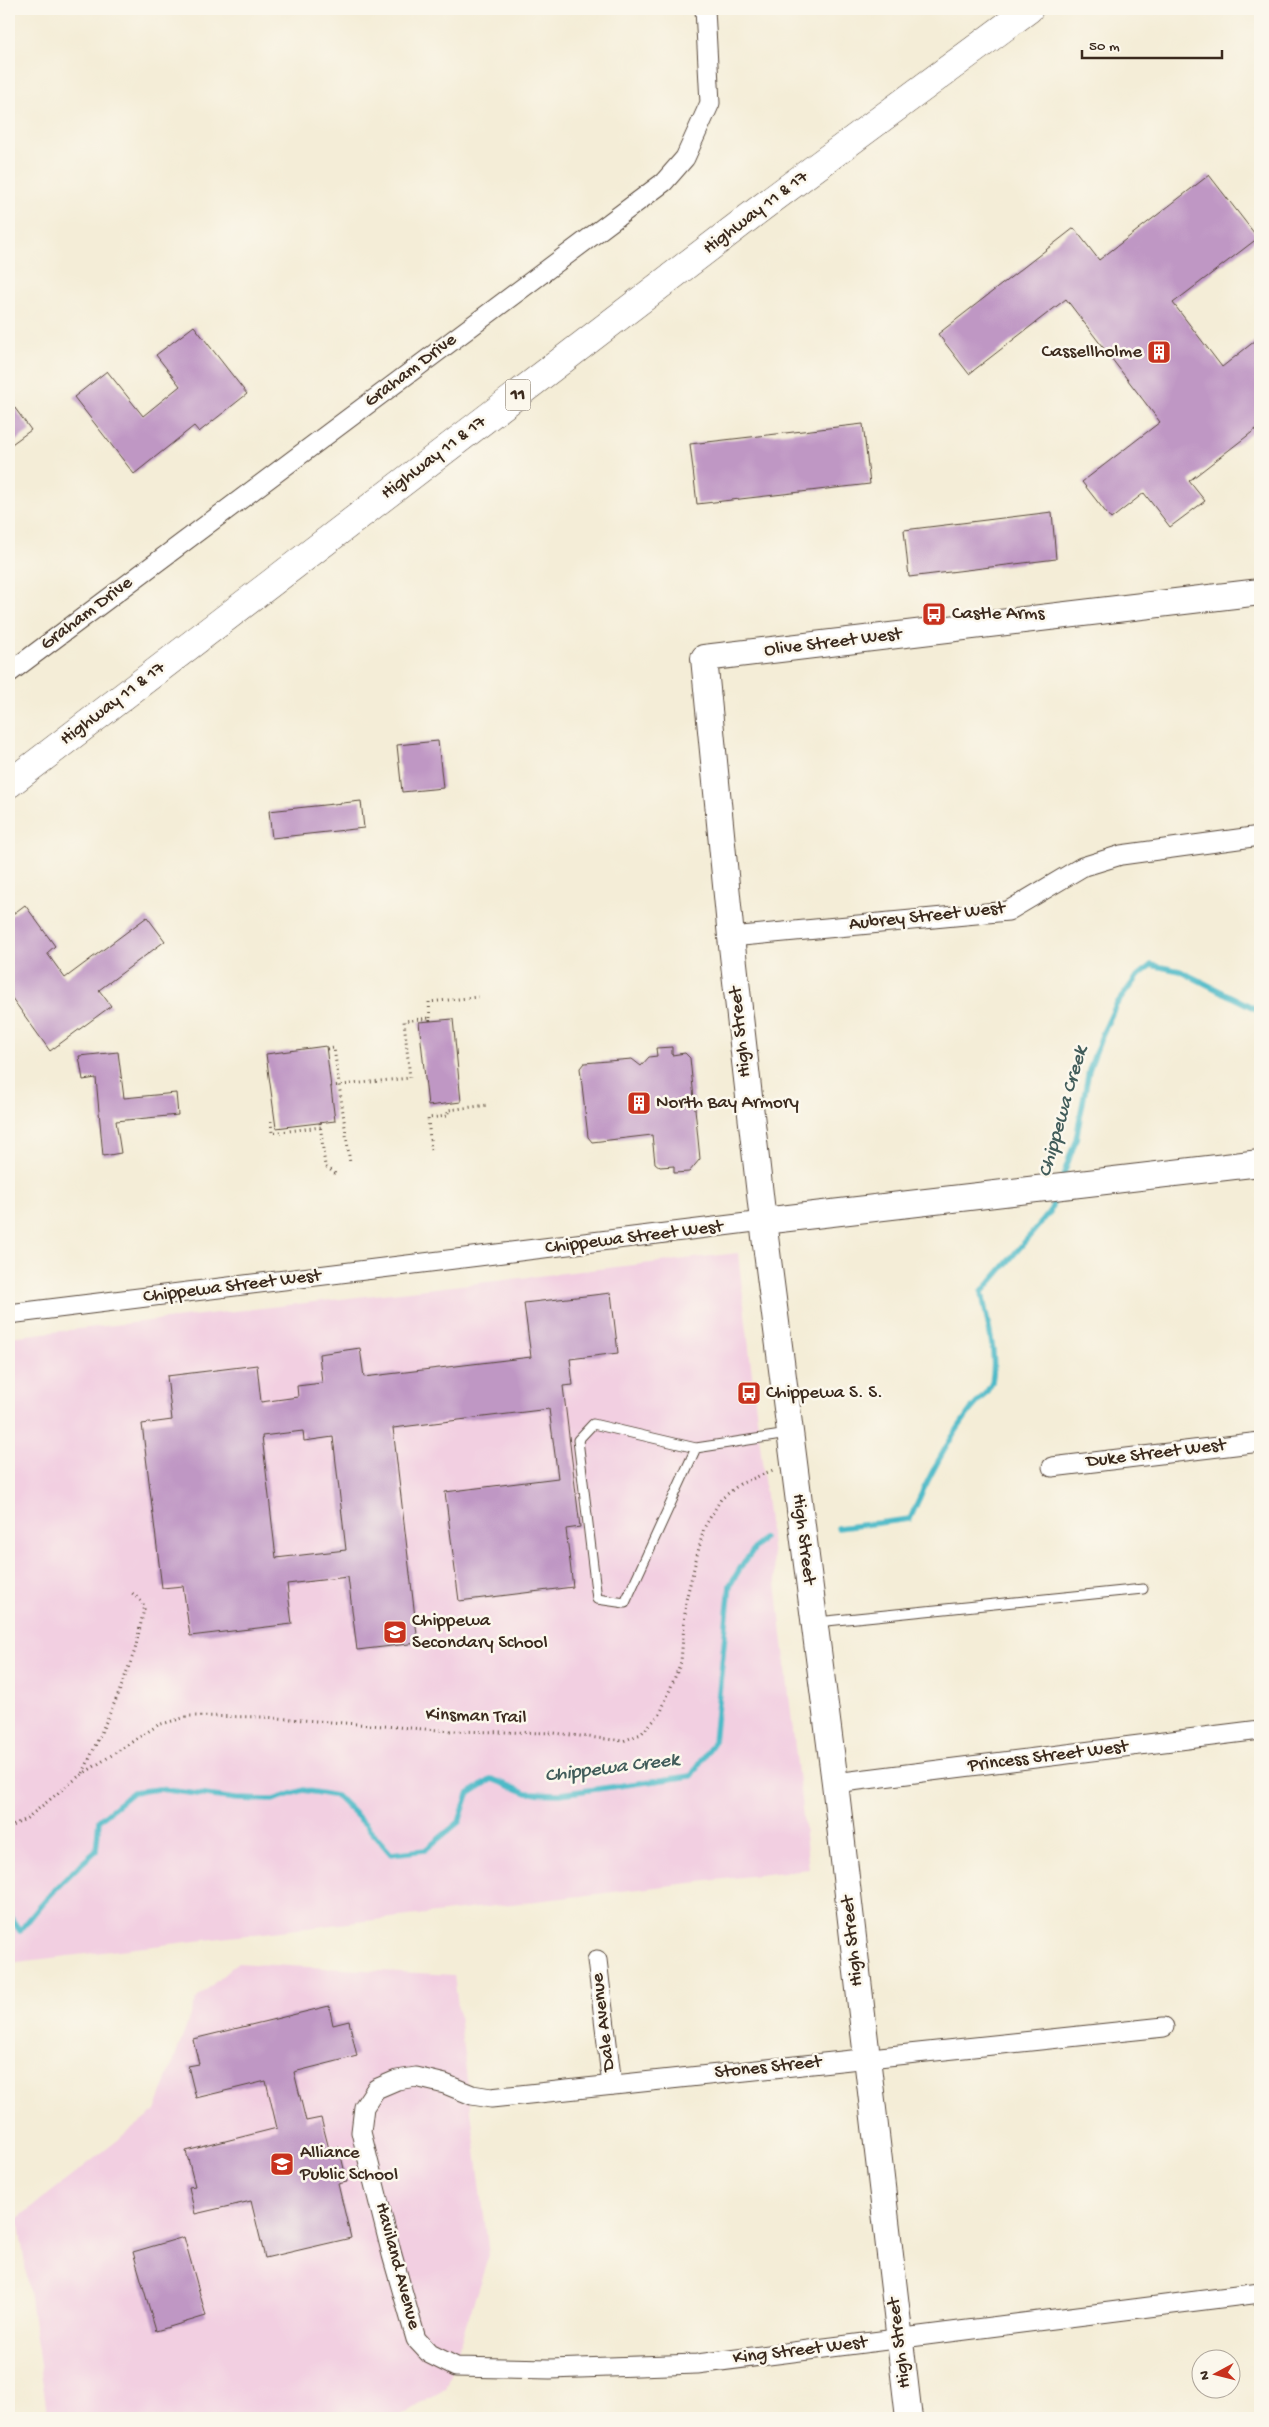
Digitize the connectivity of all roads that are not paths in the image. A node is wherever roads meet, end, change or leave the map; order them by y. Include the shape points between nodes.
1 (705, 9) edge
2 (1029, 9) edge
3 (1260, 592) edge
4 (704, 658) joint
5 (9, 673) edge
6 (9, 784) edge
7 (1260, 836) edge
8 (731, 937) junction
9 (1260, 1163) edge
10 (763, 1221) junction
11 (9, 1314) edge
12 (790, 1434) junction
13 (1260, 1442) edge
14 (696, 1448) junction
15 (1052, 1467) dead end
16 (1143, 1589) dead end
17 (814, 1622) junction
18 (1260, 1730) edge
19 (836, 1783) junction
20 (597, 1960) dead end
21 (1164, 2027) dead end
22 (866, 2058) junction
23 (612, 2085) junction
24 (376, 2088) joint
25 (1260, 2293) edge
26 (899, 2339) junction
27 (430, 2354) joint
28 (909, 2418) edge

1 - 5 street, Graham Drive via 710,103 685,158 664,182
2 - 6 highway, Highway 11 & 17 / 11 via 754,214
3 - 4 street, Olive Street West
4 - 8 street, High Street
7 - 8 street, Aubrey Street West via 1120,854 1082,867 1008,911
8 - 10 street, High Street
9 - 10 street, Chippewa Street West
10 - 11 street, Chippewa Street West
10 - 12 street, High Street
12 - 14 lane
12 - 17 street, High Street
13 - 15 street, Duke Street West
14 - 14 lane via 593,1424 578,1440 597,1599 625,1603
16 - 17 lane
17 - 19 street, High Street
18 - 19 street, Princess Street West
19 - 22 street, High Street
20 - 23 street, Dale Avenue
21 - 22 street, Stones Street
22 - 23 street, Stones Street
22 - 26 street, High Street
23 - 24 street, Stones Street via 491,2098 416,2077
24 - 27 street, Haviland Avenue via 364,2107 361,2132 416,2339
25 - 26 street, King Street West
26 - 27 street, King Street West via 697,2364 570,2369 456,2367
26 - 28 street, High Street

